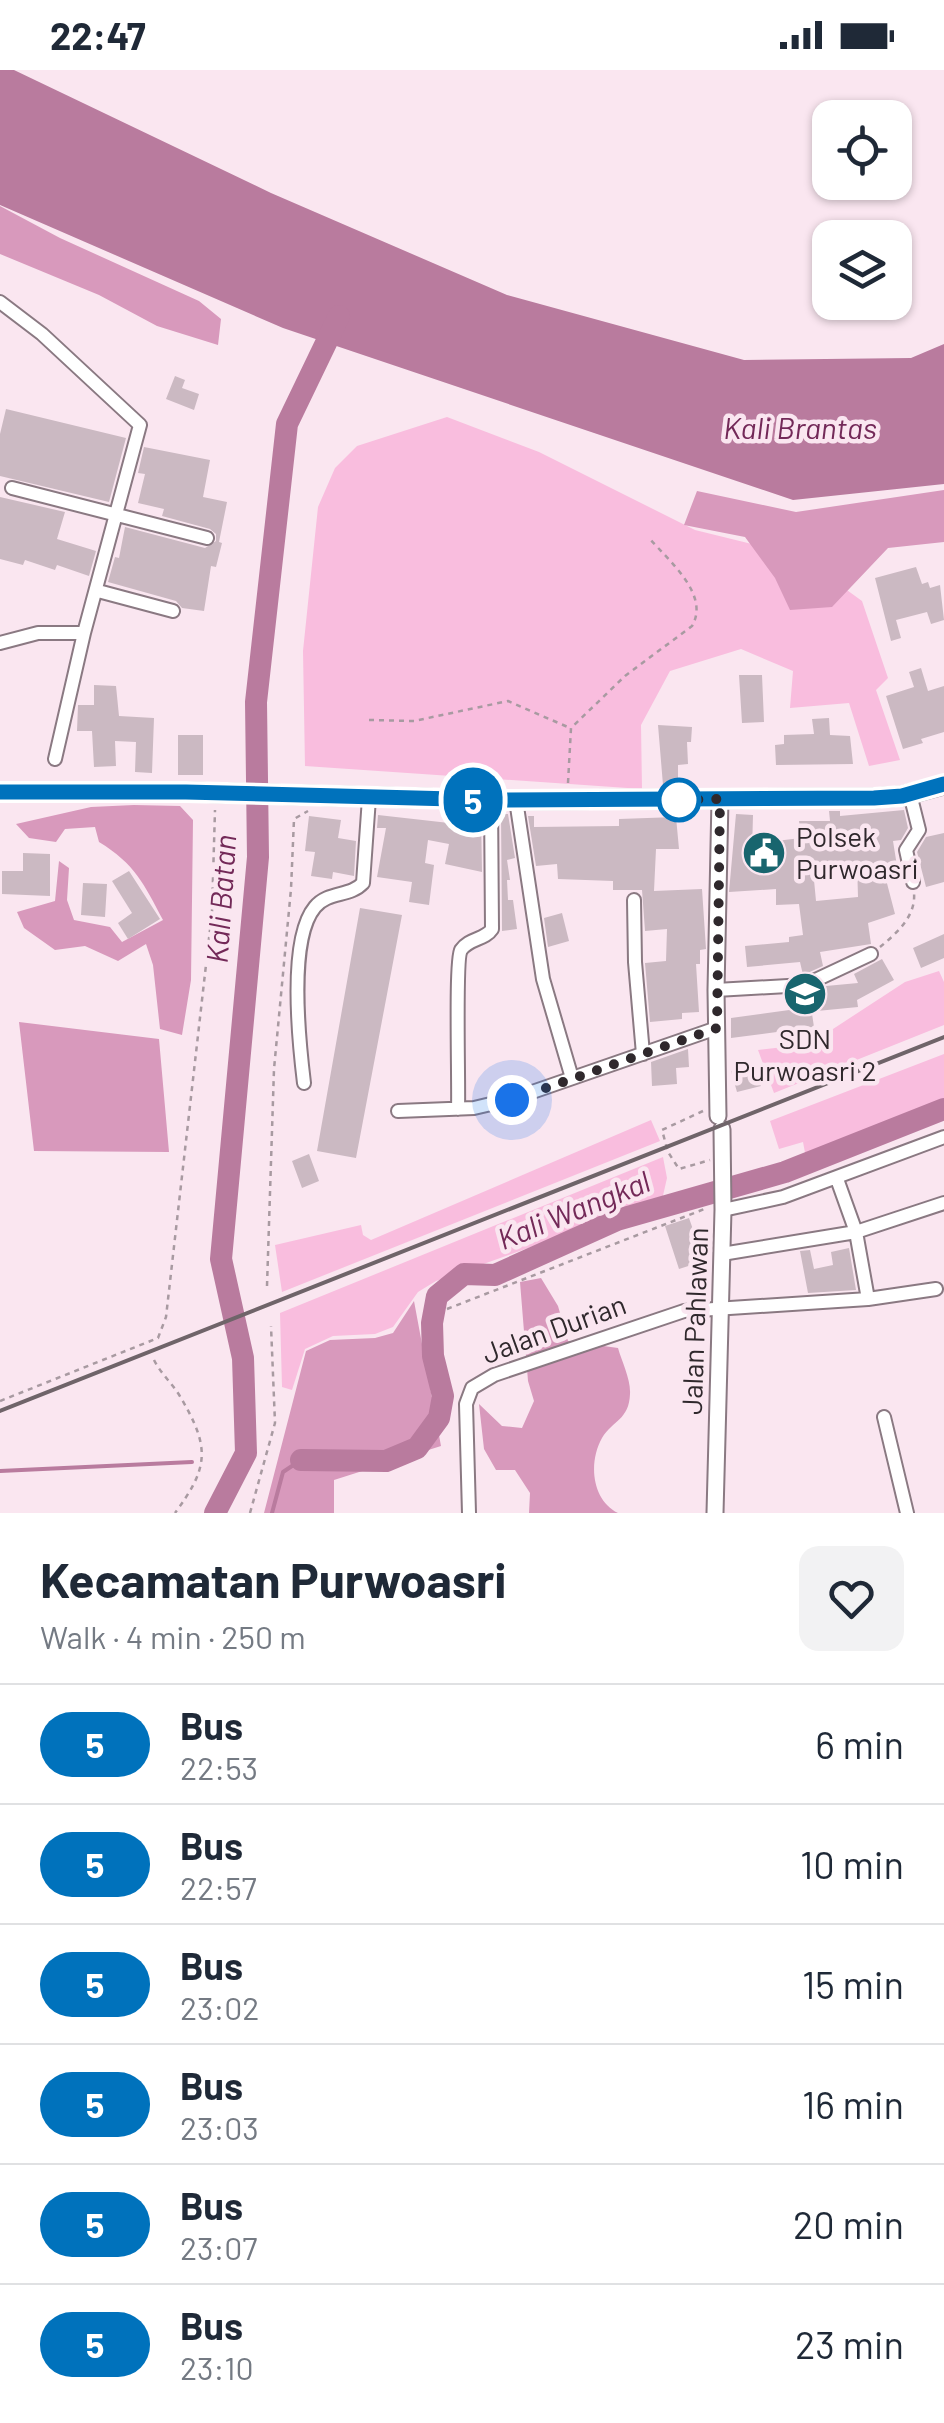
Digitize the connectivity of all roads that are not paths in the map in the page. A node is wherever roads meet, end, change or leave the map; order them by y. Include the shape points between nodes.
1 (0, 302) edge
2 (12, 488) dead end
3 (118, 516) junction
4 (207, 538) dead end
5 (98, 591) junction
6 (173, 611) dead end
7 (84, 633) junction
8 (0, 643) edge
9 (54, 759) dead end
10 (944, 784) edge
11 (0, 792) edge
12 (910, 794) junction
13 (369, 798) junction
14 (720, 799) junction
15 (491, 800) junction
16 (516, 800) junction
17 (913, 882) road end
18 (634, 900) dead end
19 (871, 954) road end
20 (716, 990) junction
21 (717, 1028) junction
22 (643, 1054) junction
23 (572, 1078) junction
24 (304, 1083) dead end
25 (458, 1109) junction
26 (398, 1111) dead end
27 (944, 1136) edge
28 (837, 1179) junction
29 (944, 1203) edge
30 (723, 1205) junction
31 (856, 1232) junction
32 (722, 1254) junction
33 (936, 1289) dead end
34 (868, 1299) junction
35 (719, 1307) junction
36 (884, 1417) dead end
37 (470, 1513) edge
38 (715, 1513) edge
39 (907, 1513) edge

1 - 3 street via 140,426
2 - 3 street
3 - 4 street
3 - 5 street
5 - 6 street
5 - 7 street
7 - 8 street via 38,633
7 - 9 street
10 - 12 highway
11 - 13 highway
12 - 14 highway
12 - 17 street via 919,830 906,850
13 - 15 highway
13 - 24 street via 362,883 317,904 306,926 296,985
14 - 16 highway
14 - 20 main road, Jalan Pahlawan
15 - 16 highway
15 - 25 street via 492,928 467,944 457,960
16 - 23 street via 542,979
18 - 22 street
19 - 20 street via 805,986
20 - 21 main road, Jalan Pahlawan
21 - 22 street
21 - 30 main road, Jalan Pahlawan
22 - 23 street
23 - 25 street via 512,1100
25 - 26 street
27 - 28 street
28 - 30 street via 783,1197
28 - 31 street
29 - 31 street
30 - 32 main road, Jalan Pahlawan
31 - 32 street
31 - 34 street
32 - 35 main road, Jalan Pahlawan
33 - 34 street
34 - 35 street
35 - 37 street, Jalan Durian via 657,1318 472,1388 466,1414
35 - 38 main road, Jalan Pahlawan
36 - 39 street

